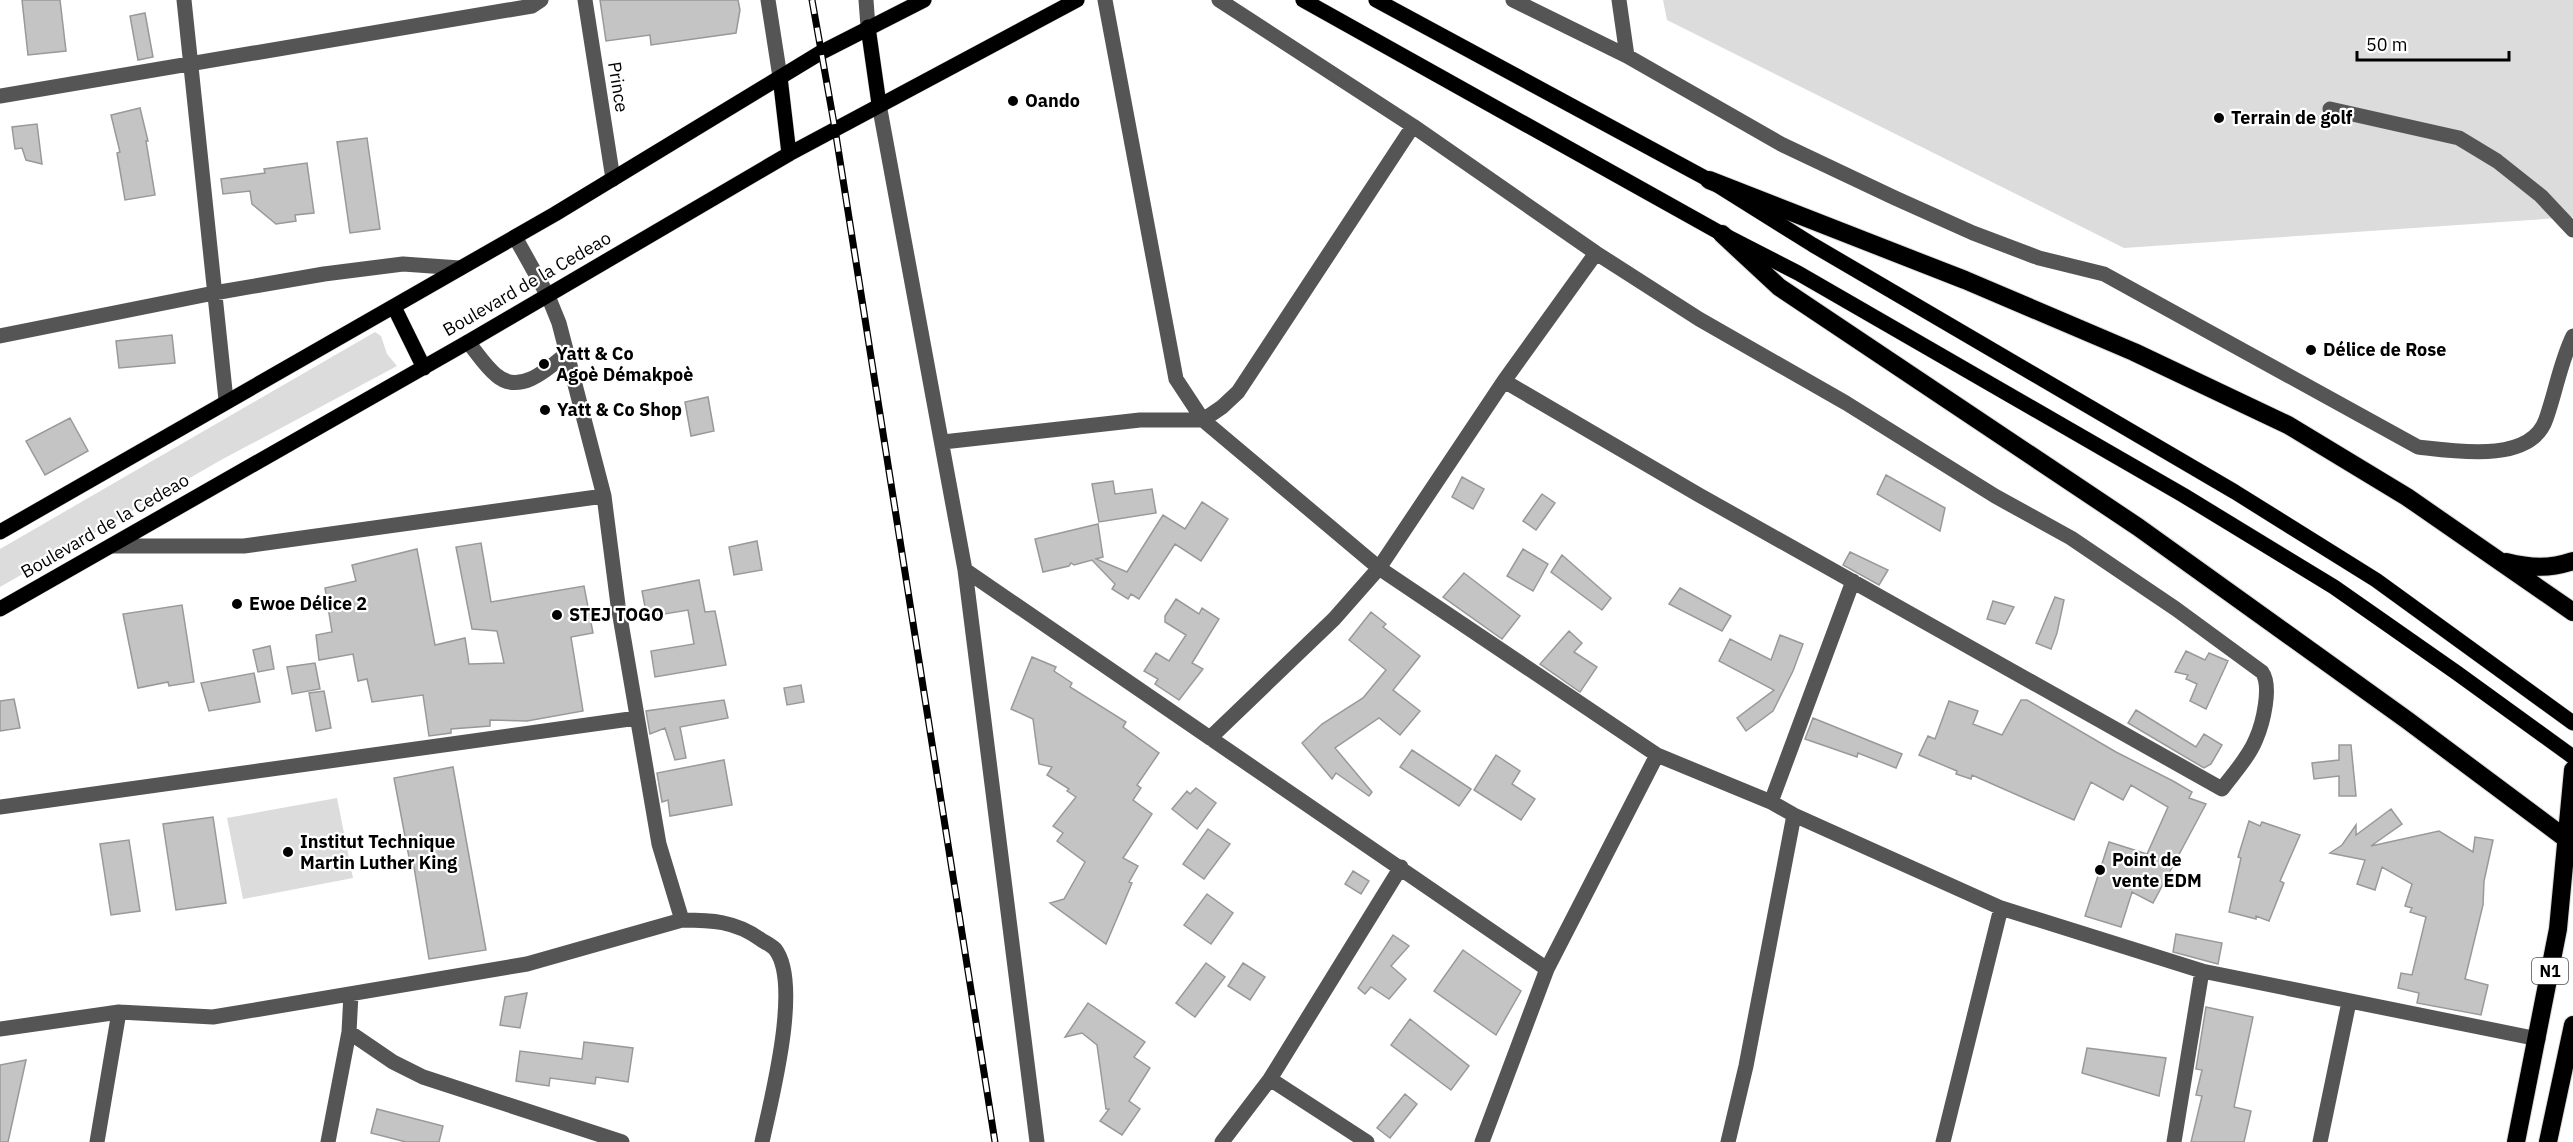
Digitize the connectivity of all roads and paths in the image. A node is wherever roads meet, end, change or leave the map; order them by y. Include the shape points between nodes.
1 (184, 0) edge
2 (541, 0) edge
3 (585, 0) edge
4 (768, 0) edge
5 (866, 0) edge
6 (924, 0) edge
7 (1077, 0) edge
8 (1105, 0) edge
9 (1219, 0) edge
10 (1303, 0) edge
11 (1376, 0) edge
12 (1514, 0) edge
13 (1619, 0) edge
14 (868, 27) junction
15 (1627, 56) junction
16 (191, 64) junction
17 (780, 77) junction
18 (0, 96) edge
19 (879, 104) junction
20 (2330, 109) dead end
21 (1413, 126) junction
22 (789, 153) junction
23 (613, 179) junction
24 (1709, 180) junction
25 (2573, 230) edge
26 (1722, 234) junction
27 (515, 237) junction
28 (1596, 253) junction
29 (460, 268) junction
30 (214, 293) junction
31 (548, 296) junction
32 (394, 307) junction
33 (0, 336) edge
34 (2573, 336) edge
35 (468, 342) junction
36 (567, 353) junction
37 (424, 368) junction
38 (1504, 381) junction
39 (226, 400) junction
40 (1203, 420) junction
41 (943, 442) junction
42 (604, 496) junction
43 (0, 532) edge
44 (111, 546) junction
45 (2496, 560) junction
46 (2573, 561) edge
47 (1379, 568) junction
48 (965, 570) junction
49 (1853, 581) junction
50 (0, 609) edge
51 (2573, 612) edge
52 (637, 718) junction
53 (2573, 723) edge
54 (1210, 738) junction
55 (1656, 755) junction
56 (2573, 757) edge
57 (2573, 770) edge
58 (1772, 802) junction
59 (0, 807) edge
60 (1794, 815) junction
61 (2570, 841) edge
62 (1401, 867) junction
63 (2001, 908) junction
64 (682, 920) junction
65 (1547, 969) junction
66 (2202, 971) junction
67 (351, 994) junction
68 (2349, 1002) junction
69 (119, 1012) junction
70 (2573, 1025) edge
71 (0, 1029) edge
72 (350, 1032) junction
73 (2538, 1039) junction
74 (1270, 1079) junction
75 (569, 1126) junction
76 (97, 1142) edge
77 (328, 1142) edge
78 (566, 1142) edge
79 (622, 1142) edge
80 (762, 1142) edge
81 (1037, 1142) edge
82 (1222, 1142) edge
83 (1367, 1142) edge
84 (1482, 1142) edge
85 (1728, 1142) edge
86 (1943, 1142) edge
87 (2174, 1142) edge
88 (2320, 1142) edge
89 (2516, 1142) edge
90 (2548, 1142) edge

1 - 16 street
2 - 16 street via 532,6
3 - 23 street, Prince
4 - 17 street
5 - 14 street
6 - 14 main road
7 - 19 main road, Boulevard de la Cedeao
8 - 40 street via 1176,379
9 - 21 street
10 - 26 main road
11 - 24 main road
12 - 15 street
13 - 15 street
14 - 17 main road
14 - 19 main road
15 - 34 street via 1781,144 1905,203 2039,258 2104,274 2418,447 2474,454 2526,444 2546,422 2562,358
16 - 18 street
16 - 30 street
17 - 22 main road
17 - 23 main road
19 - 22 main road, Boulevard de la Cedeao
19 - 41 street
20 - 25 street via 2459,138 2497,161 2541,196
21 - 28 street
21 - 40 street via 1238,392
22 - 31 main road, Boulevard de la Cedeao
23 - 27 main road
24 - 45 highway via 1965,280 2134,352 2288,425 2407,497
24 - 53 main road via 2376,580
26 - 56 main road via 1798,273 2183,495 2334,587
26 - 61 highway via 1779,287 2138,527
27 - 29 main road
27 - 31 street
28 - 38 street
28 - 49 street via 1699,319 2071,538 2262,672 2268,689 2256,740 2222,789
29 - 30 street via 403,264
29 - 32 main road
30 - 33 street
30 - 39 street
31 - 35 main road, Boulevard de la Cedeao
31 - 36 street
32 - 37 main road
32 - 39 main road
35 - 36 street via 496,376 510,382 539,377
35 - 37 main road, Boulevard de la Cedeao
36 - 42 street
37 - 44 main road, Boulevard de la Cedeao
38 - 47 street
38 - 49 street
39 - 43 main road
40 - 41 street via 1140,420
40 - 47 street
41 - 48 street
42 - 44 street via 244,546
42 - 52 street
44 - 50 main road, Boulevard de la Cedeao
45 - 46 highway via 2528,568 2554,567
45 - 51 highway
47 - 54 street via 1334,619
47 - 55 street
48 - 54 street
48 - 81 street
49 - 58 street
52 - 59 street
52 - 64 street via 659,844
54 - 62 street
55 - 58 street
55 - 65 street
57 - 61 highway, N1
58 - 60 street
60 - 63 street
60 - 85 street
61 - 73 highway, N1
62 - 65 street
62 - 74 street
63 - 66 street
63 - 86 street
64 - 67 street via 527,964
64 - 80 street via 721,921 745,928 774,949 785,971 786,1010
65 - 84 street
66 - 68 street
66 - 87 street
67 - 69 street via 213,1017
67 - 72 street
68 - 73 street
68 - 88 street
69 - 71 street
69 - 76 street
70 - 90 highway
72 - 75 street via 423,1077
72 - 77 street
73 - 89 highway, N1
74 - 82 street
74 - 83 street
75 - 78 street
75 - 79 street

